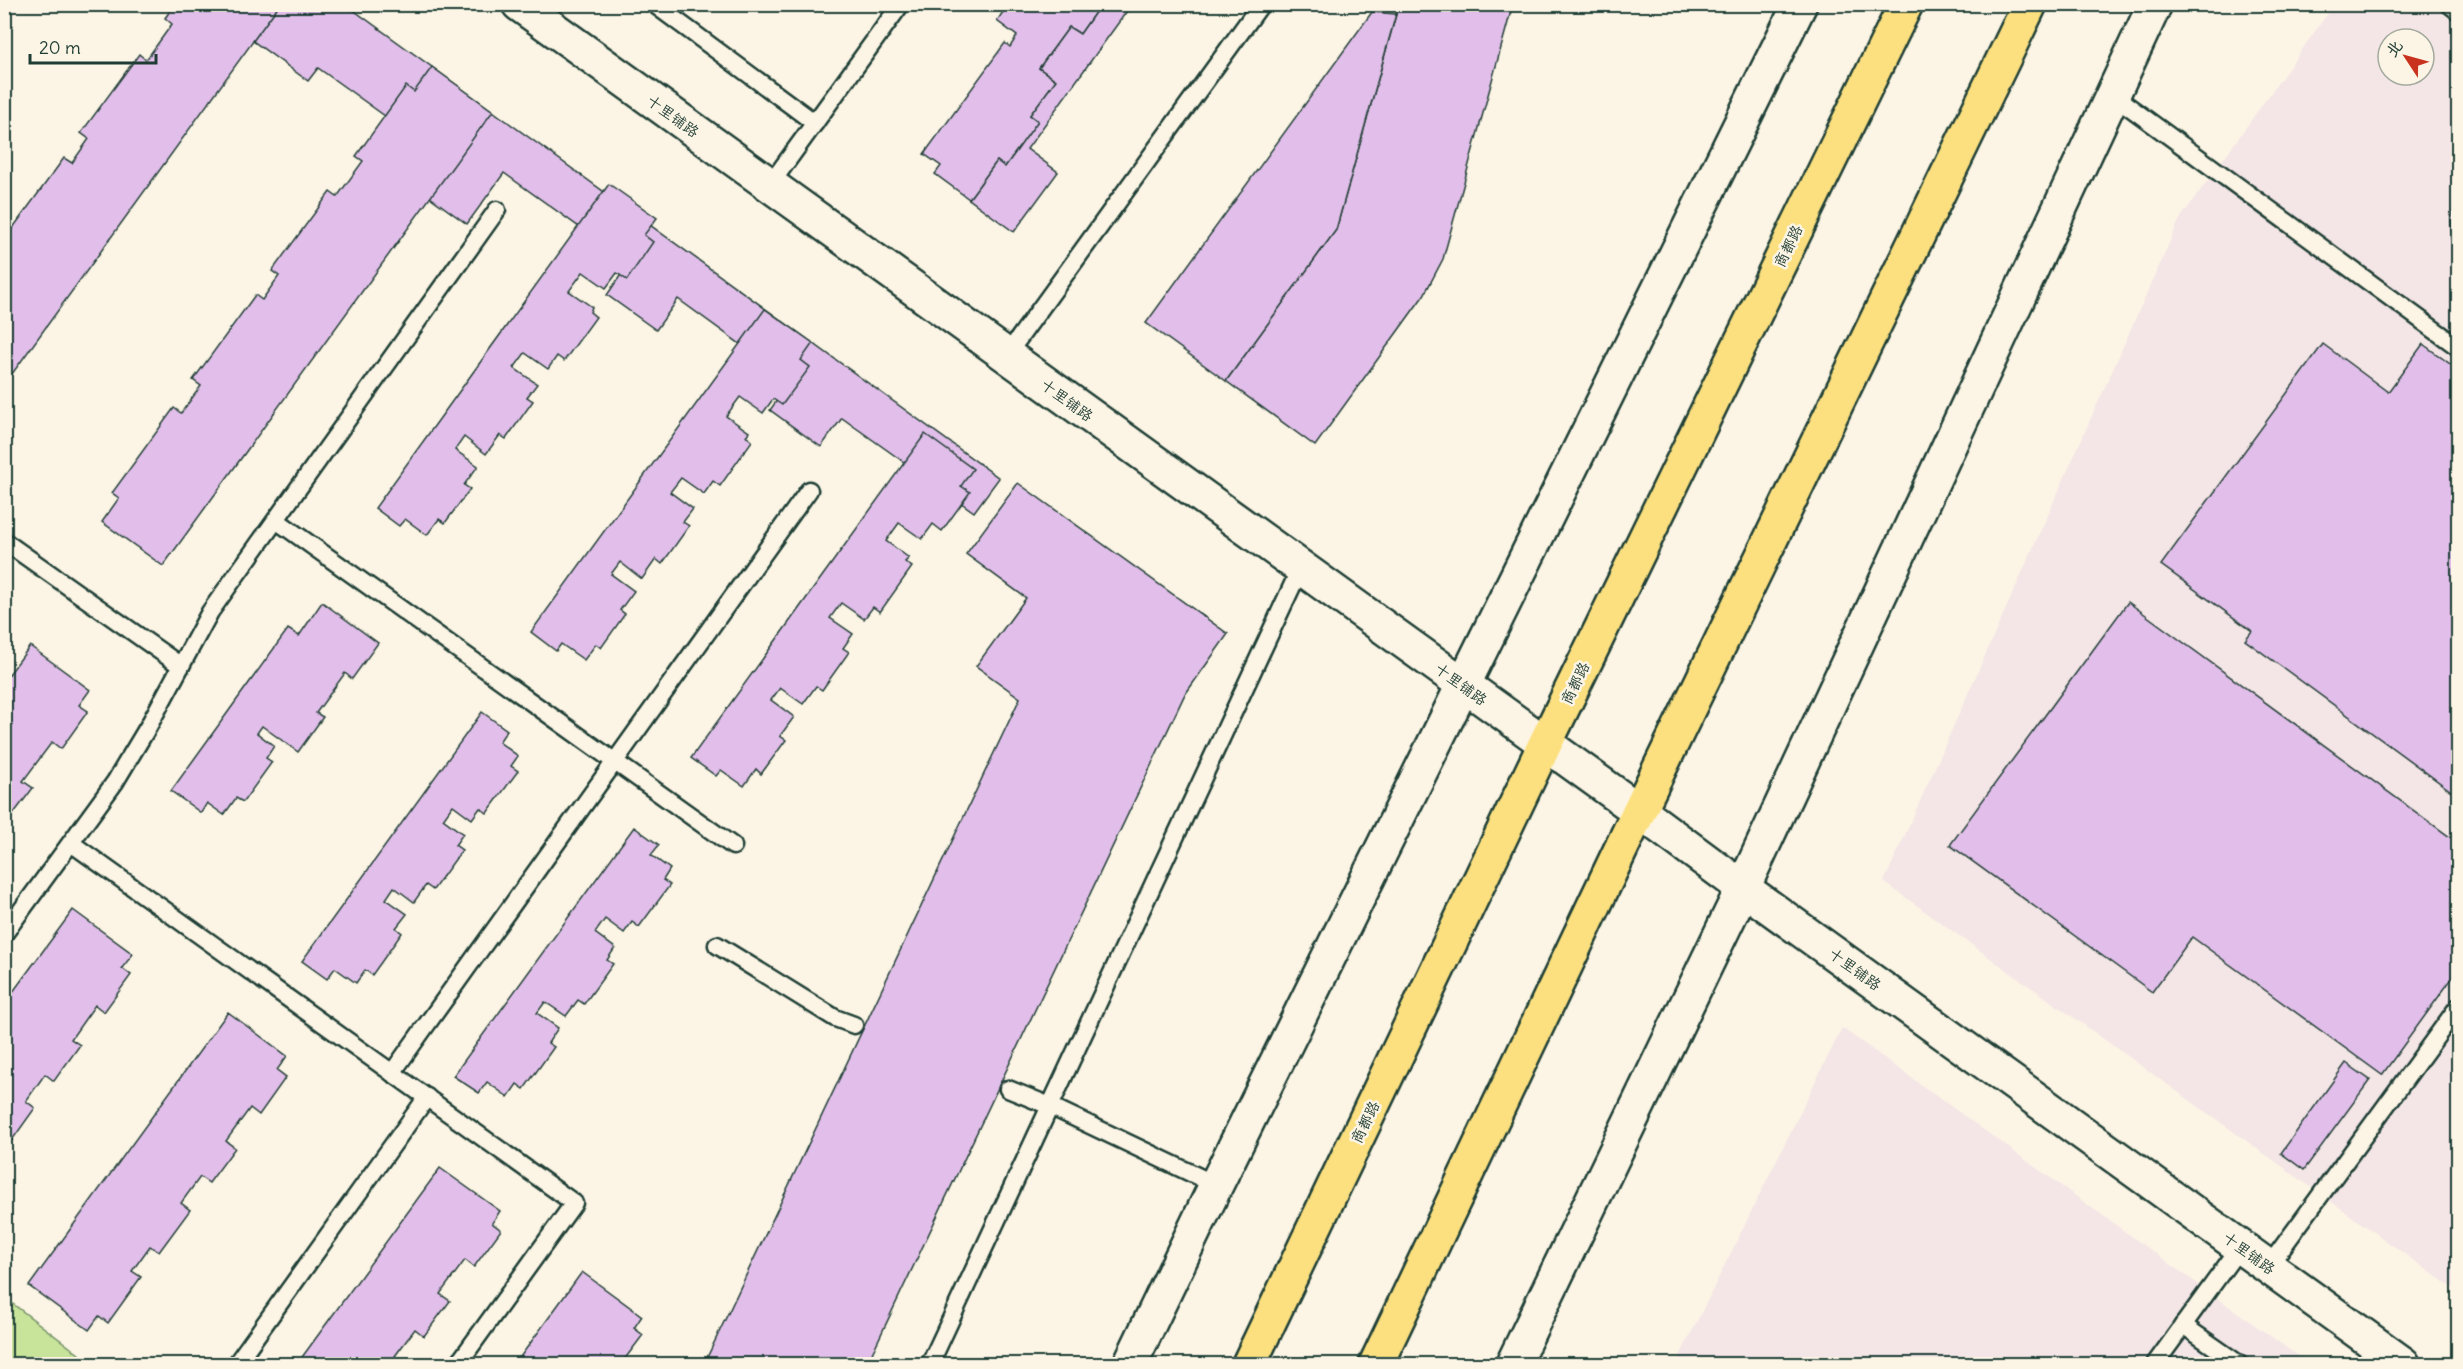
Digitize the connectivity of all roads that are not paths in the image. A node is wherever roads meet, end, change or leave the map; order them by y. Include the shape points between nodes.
1 (519, 4) edge
2 (654, 4) edge
3 (901, 4) edge
4 (1261, 4) edge
5 (1800, 4) edge
6 (1906, 4) edge
7 (2030, 4) edge
8 (2155, 4) edge
9 (2449, 4) edge
10 (2458, 12) edge
11 (2113, 95) junction
12 (815, 123) junction
13 (769, 186) junction
14 (498, 210) dead end
15 (2458, 347) edge
16 (1006, 356) junction
17 (809, 490) dead end
18 (276, 520) junction
19 (4, 541) edge
20 (1300, 569) junction
21 (181, 666) junction
22 (1463, 686) junction
23 (1545, 744) junction
24 (615, 762) junction
25 (1640, 811) junction
26 (71, 843) junction
27 (734, 846) dead end
28 (1743, 888) junction
29 (4, 934) edge
30 (717, 945) dead end
31 (2458, 1007) edge
32 (854, 1026) dead end
33 (392, 1073) junction
34 (1008, 1089) dead end
35 (427, 1097) junction
36 (1050, 1106) junction
37 (1216, 1185) junction
38 (2240, 1247) junction
39 (2268, 1267) junction
40 (2184, 1325) junction
41 (236, 1365) edge
42 (458, 1365) edge
43 (930, 1365) edge
44 (1130, 1365) edge
45 (1249, 1365) edge
46 (1376, 1365) edge
47 (1513, 1365) edge
48 (2155, 1365) edge
49 (2238, 1365) edge
50 (2403, 1365) edge

1 - 13 street, 十里铺路
2 - 12 lane
3 - 12 lane
4 - 16 lane
5 - 22 street
6 - 23 main road, 商都路
7 - 25 main road
8 - 11 street
9 - 10 lane
11 - 15 lane
11 - 28 street
12 - 13 lane
13 - 16 street, 十里铺路
14 - 18 lane
16 - 20 street, 十里铺路
17 - 24 lane
18 - 21 lane via 210,612
18 - 24 lane
19 - 21 lane
20 - 22 street, 十里铺路
20 - 36 lane
21 - 26 lane via 115,782
22 - 23 street, 十里铺路
22 - 37 street
23 - 25 street, 十里铺路
23 - 45 main road, 商都路
24 - 27 lane
24 - 33 lane
25 - 28 street, 十里铺路
25 - 46 main road
26 - 29 lane
26 - 33 lane
28 - 38 street, 十里铺路
28 - 47 street
30 - 32 lane
31 - 39 lane
33 - 35 lane
34 - 36 lane
35 - 41 lane
35 - 42 lane via 574,1203
36 - 37 lane
36 - 43 lane
37 - 44 street
38 - 39 street, 十里铺路
38 - 40 lane
39 - 50 street, 十里铺路
40 - 48 lane
40 - 49 lane

